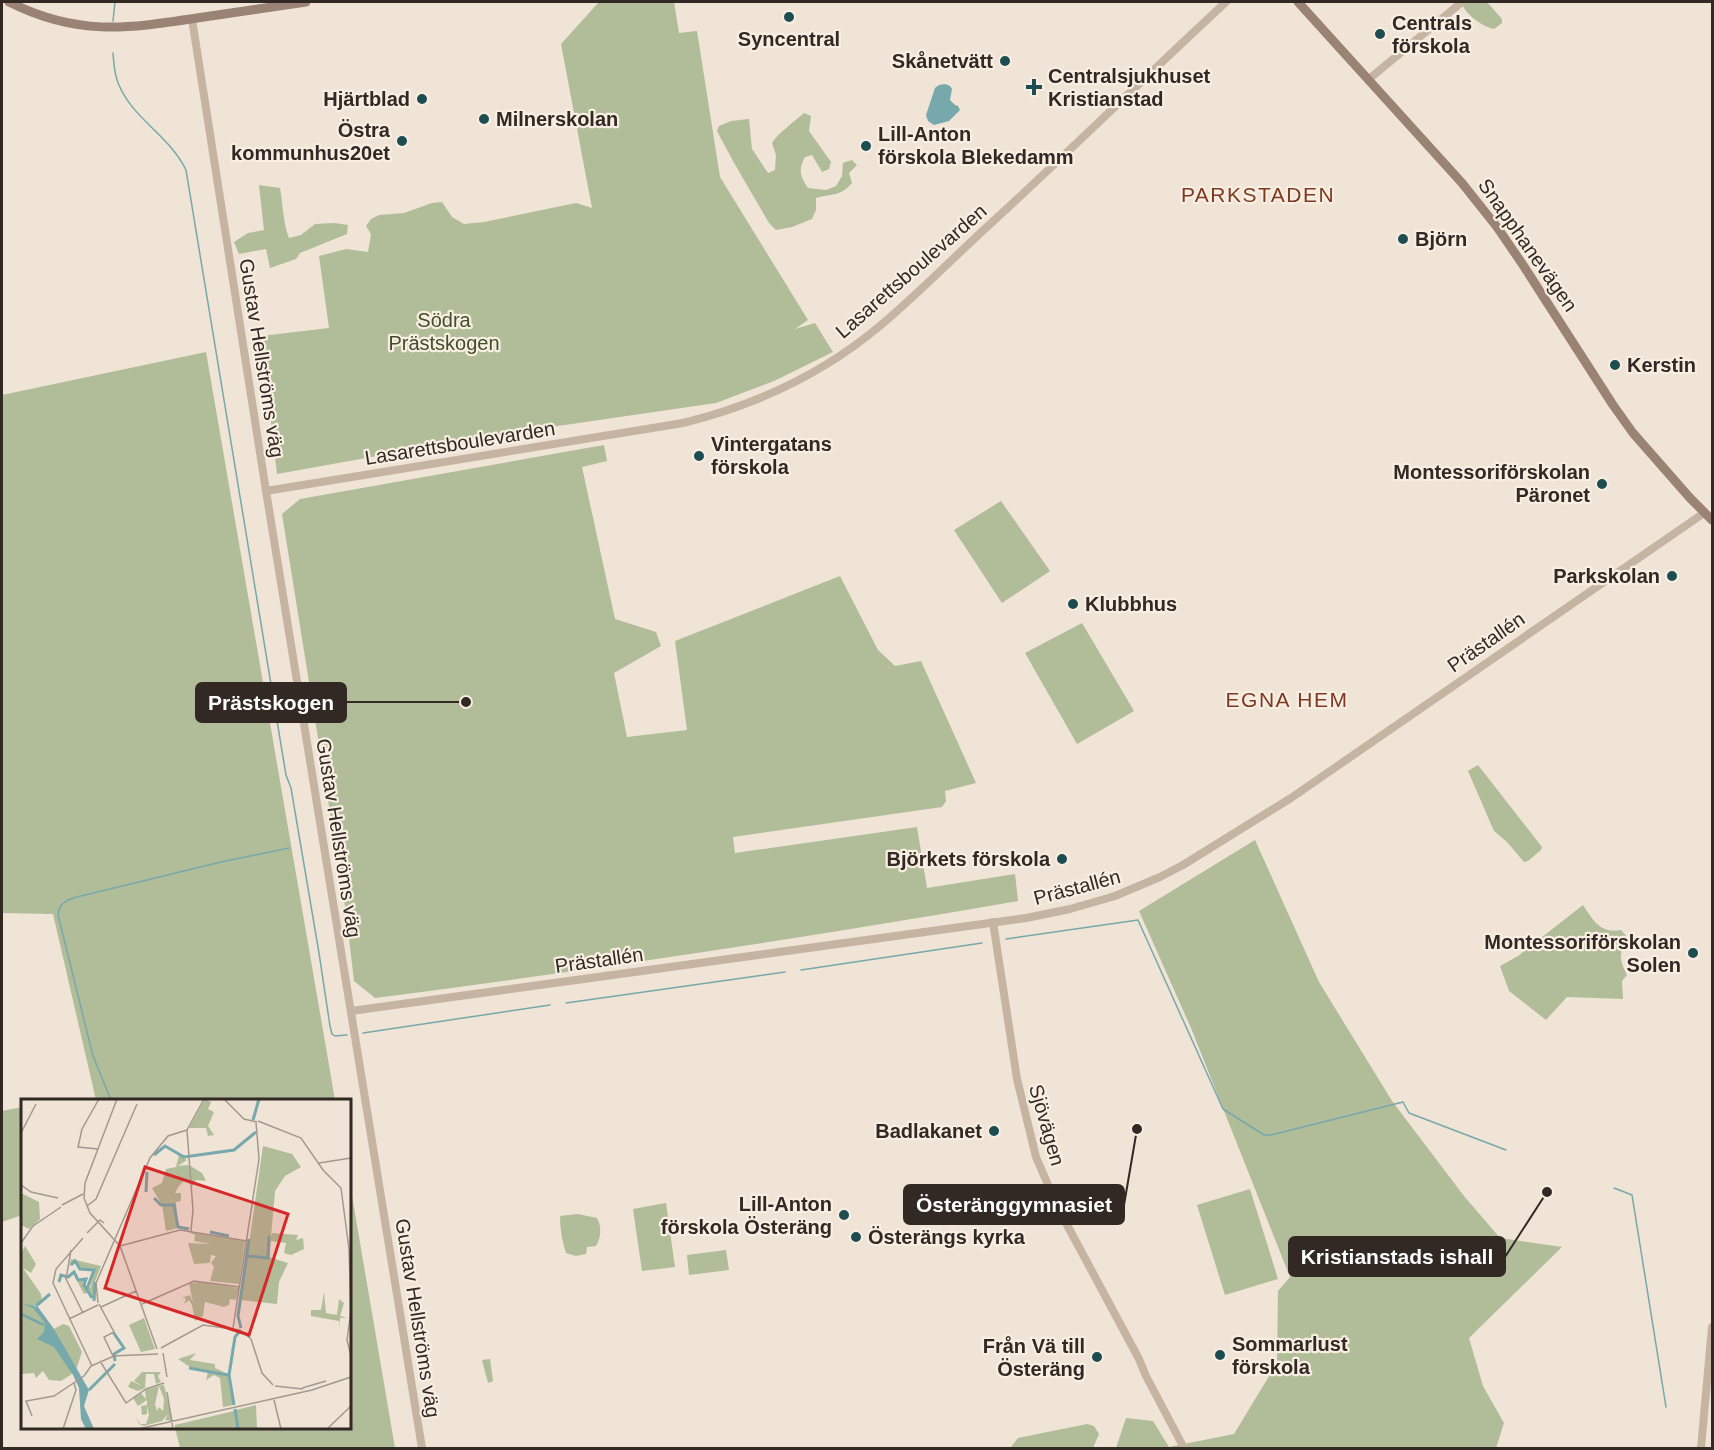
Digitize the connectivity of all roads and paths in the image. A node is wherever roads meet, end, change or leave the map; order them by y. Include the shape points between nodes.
1 (9, 2) edge
2 (306, 2) edge
3 (1226, 2) edge
4 (1298, 2) edge
5 (1462, 2) edge
6 (192, 19) junction
7 (1369, 79) junction
8 (266, 491) junction
9 (1704, 513) junction
10 (1713, 520) edge
11 (993, 922) junction
12 (351, 1011) junction
13 (1713, 1327) edge
14 (422, 1449) edge
15 (1184, 1449) edge
16 (1701, 1449) edge

1 - 6 main road via 43,16 89,26 127,28
2 - 6 main road
3 - 8 street, Lasarettsboulevarden via 881,326 823,367 784,388 734,409 683,423
4 - 7 main road, Snapphanevägen
5 - 7 street
6 - 8 street, Gustav Hellströms väg
7 - 9 main road, Snapphanevägen via 1497,227 1620,416
8 - 12 street, Gustav Hellströms väg
9 - 10 main road, Snapphanevägen
9 - 11 street, Prästallén via 1291,798 1183,865 1114,896 1059,911
11 - 12 street, Prästallén
11 - 15 street, Sjövägen via 1017,1079 1036,1157 1058,1208
12 - 14 street, Gustav Hellströms väg
13 - 16 street

